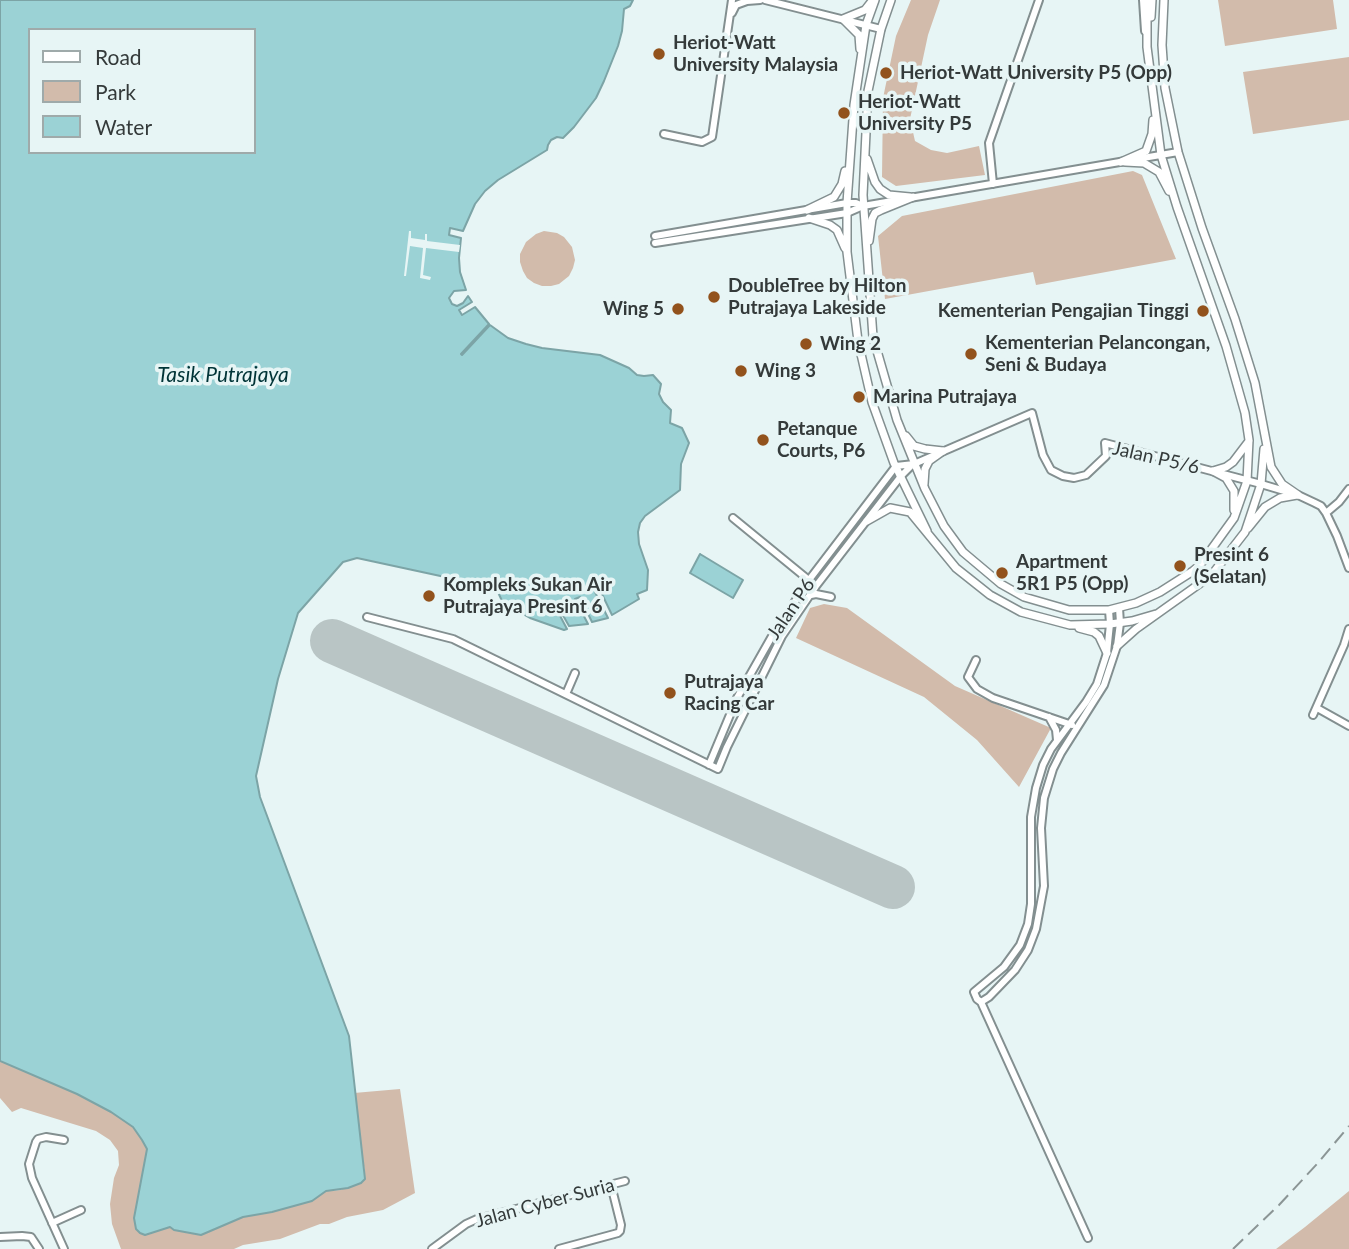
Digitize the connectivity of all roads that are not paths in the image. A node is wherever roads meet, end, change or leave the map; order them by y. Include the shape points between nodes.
1 (732, 0) edge
2 (760, 0) edge
3 (765, 0) edge
4 (874, 0) edge
5 (891, 0) edge
6 (1039, 0) edge
7 (1147, 0) edge
8 (1162, 0) edge
9 (843, 19) junction
10 (728, 20) junction
11 (866, 25) junction
12 (881, 29) junction
13 (860, 60) junction
14 (1154, 105) junction
15 (664, 134) dead end
16 (864, 151) junction
17 (849, 152) junction
18 (1178, 152) junction
19 (1161, 155) junction
20 (1121, 162) junction
21 (993, 184) junction
22 (913, 197) junction
23 (847, 203) junction
24 (863, 206) junction
25 (1177, 207) junction
26 (847, 213) junction
27 (808, 214) junction
28 (1202, 228) junction
29 (1186, 234) junction
30 (655, 240) dead end
31 (847, 252) junction
32 (868, 272) junction
33 (897, 420) junction
34 (1265, 438) junction
35 (1249, 440) junction
36 (943, 451) junction
37 (914, 464) junction
38 (896, 467) junction
39 (1213, 471) junction
40 (901, 476) junction
41 (1247, 481) junction
42 (1261, 484) junction
43 (925, 489) junction
44 (1349, 489) edge
45 (1298, 495) junction
46 (1326, 513) junction
47 (733, 518) dead end
48 (1234, 518) junction
49 (867, 521) junction
50 (927, 530) junction
51 (1245, 532) junction
52 (1349, 568) edge
53 (823, 578) junction
54 (809, 580) junction
55 (816, 586) junction
56 (811, 595) junction
57 (1119, 608) junction
58 (1109, 610) junction
59 (1156, 614) junction
60 (367, 617) dead end
61 (1120, 623) junction
62 (1110, 624) junction
63 (1070, 625) junction
64 (1349, 629) edge
65 (1347, 645) edge
66 (1117, 646) junction
67 (1107, 653) junction
68 (976, 660) dead end
69 (576, 673) dead end
70 (566, 694) junction
71 (1049, 717) junction
72 (1073, 726) junction
73 (1349, 726) edge
74 (1057, 740) junction
75 (709, 765) junction
76 (981, 1002) junction
77 (64, 1140) dead end
78 (625, 1181) dead end
79 (611, 1185) junction
80 (81, 1210) dead end
81 (52, 1223) junction
82 (0, 1237) edge
83 (1088, 1238) dead end
84 (39, 1249) edge
85 (64, 1249) edge
86 (432, 1249) edge
87 (559, 1249) edge

1 - 10 street
2 - 10 street via 736,5
3 - 9 street
4 - 9 street
4 - 11 street
5 - 12 street
6 - 21 street via 989,142
7 - 14 street
7 - 14 street
8 - 18 street via 1165,88
9 - 11 street
9 - 13 street via 859,35
10 - 15 street via 712,136 702,142
11 - 12 street
11 - 13 street
12 - 16 street via 868,90
13 - 17 street
14 - 19 street
14 - 20 street via 1146,151
16 - 22 street via 880,189 889,195
16 - 24 street
17 - 23 street
17 - 27 street via 837,194
18 - 19 street
18 - 28 street
19 - 20 street
19 - 25 street
20 - 21 street
20 - 25 street via 1144,163 1159,172
21 - 22 street
22 - 24 street
22 - 32 street via 881,210 872,219
23 - 24 street
23 - 26 street
23 - 27 street
24 - 26 street
24 - 32 street
25 - 29 street
26 - 27 street
26 - 31 street
27 - 30 street
27 - 31 street via 837,230
28 - 29 street
28 - 34 street via 1236,319
29 - 35 street via 1226,346
31 - 38 street via 865,372
32 - 33 street via 873,337
33 - 36 street via 914,446
33 - 37 street
34 - 42 street
34 - 45 street via 1271,467 1282,484
35 - 39 street via 1233,461
35 - 41 street
36 - 37 street, Jalan P5/6
36 - 39 street, Jalan P5/6 via 1032,413 1043,455 1051,470 1063,476 1086,475 1106,456 1105,443
36 - 43 street via 925,469
37 - 38 street
37 - 40 street, Jalan P6
37 - 43 street
38 - 40 street
38 - 54 street, Jalan P6
39 - 41 street, Jalan P5/6
39 - 48 street via 1226,478 1234,491
40 - 49 street, Jalan P6
40 - 50 street
41 - 42 street, Jalan P5/6
41 - 48 street
42 - 45 street, Jalan P5/6
42 - 51 street
43 - 58 street via 963,552 1001,584 1024,597 1069,610
44 - 46 street
45 - 46 street, Jalan P5/6
45 - 51 street via 1265,507
46 - 52 street
47 - 54 street
48 - 57 street via 1194,571 1160,592
49 - 50 street via 897,508 910,512
49 - 53 street, Jalan P6
50 - 63 street via 956,568 990,595 1021,612
51 - 59 street via 1214,572
53 - 55 street, Jalan P6
53 - 56 street via 831,597
54 - 55 street
54 - 75 street, Jalan P6 via 737,698
55 - 56 street, Jalan P6
56 - 75 street, Jalan P6 via 782,636 718,769
57 - 58 street
57 - 61 street
58 - 62 street
59 - 61 street
59 - 66 street
60 - 70 street via 453,639
61 - 62 street
61 - 66 street
62 - 63 street
62 - 67 street
63 - 67 street via 1100,636
64 - 65 street
65 - 73 street via 1315,711
66 - 72 street via 1104,685
67 - 72 street via 1097,684
68 - 71 street via 968,677 977,689
69 - 70 street
70 - 75 street
71 - 72 street
71 - 74 street
72 - 74 street
72 - 76 street via 1044,798 1044,886 1036,929 1015,970
74 - 76 street via 1043,765 1031,817 1028,924 1004,967 974,992
76 - 83 street
77 - 81 street via 38,1139 29,1164
78 - 79 street, Jalan Cyber Suria
79 - 86 street, Jalan Cyber Suria via 477,1219
79 - 87 street via 620,1231
80 - 81 street
81 - 85 street
82 - 84 street via 31,1237

